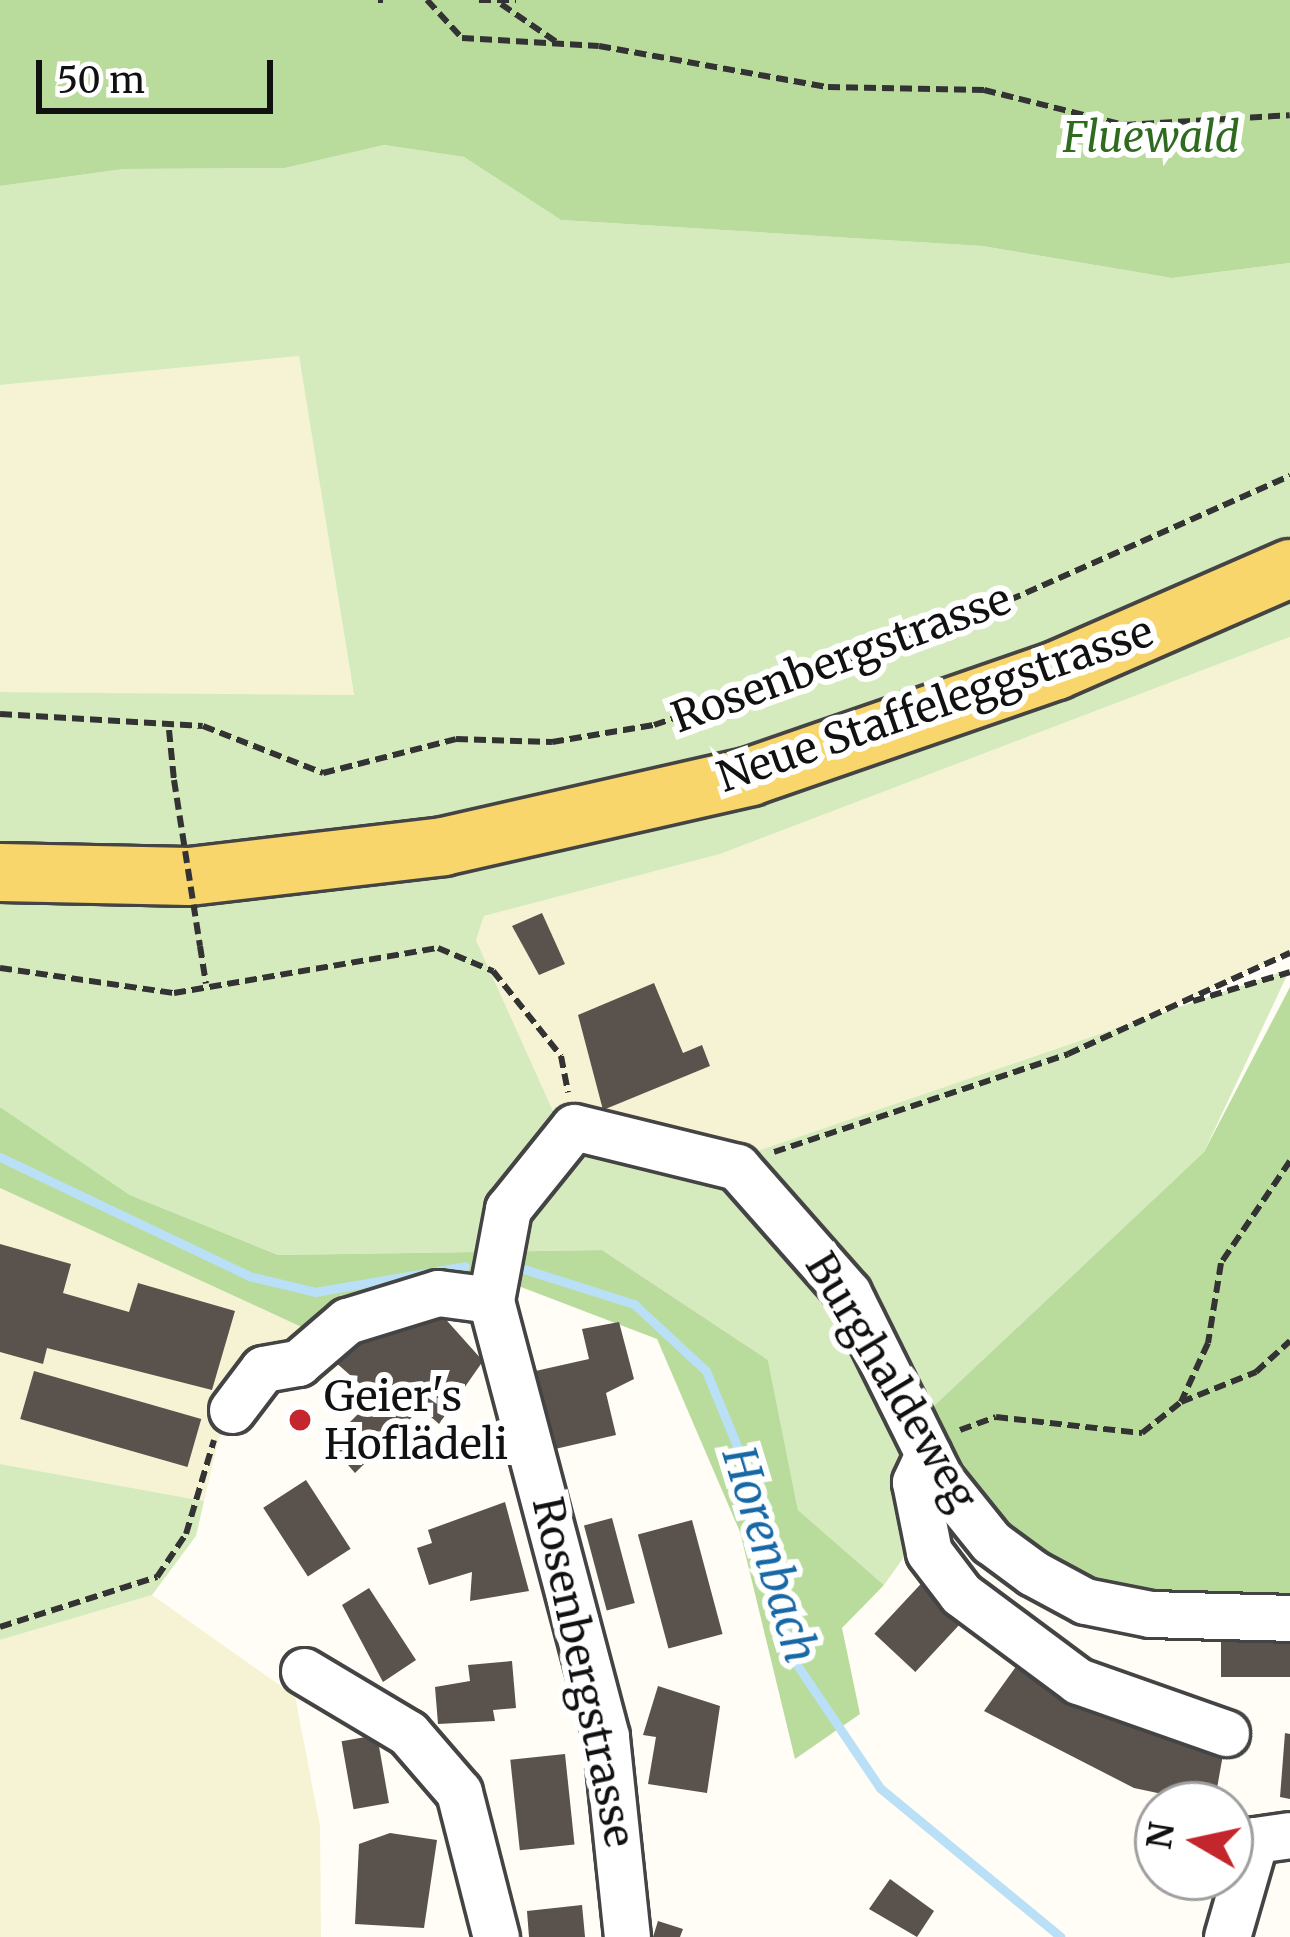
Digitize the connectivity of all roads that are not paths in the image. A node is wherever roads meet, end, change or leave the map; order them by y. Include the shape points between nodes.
1 (1290, 568) edge
2 (0, 872) edge
3 (574, 1127) joint
4 (491, 1300) junction
5 (232, 1410) road end
6 (928, 1454) junction
7 (1290, 1618) edge
8 (304, 1672) dead end
9 (1226, 1733) dead end
10 (1290, 1835) edge
11 (496, 1937) edge
12 (627, 1937) edge
13 (1227, 1937) edge

1 - 2 main road, Neue Staffeleggstrasse via 1056,670 750,776 443,846 189,876
3 - 4 street, Rosenbergstrasse via 508,1208
3 - 6 street, Burghaldeweg via 737,1167 848,1293
4 - 5 street via 438,1293 347,1321 298,1363 263,1369
4 - 12 street, Rosenbergstrasse via 606,1736
6 - 7 street, Burghaldeweg via 991,1542 1084,1601
6 - 9 street via 915,1482 929,1552 961,1594 1078,1681
8 - 11 street via 408,1733 459,1792
10 - 13 street via 1255,1840

